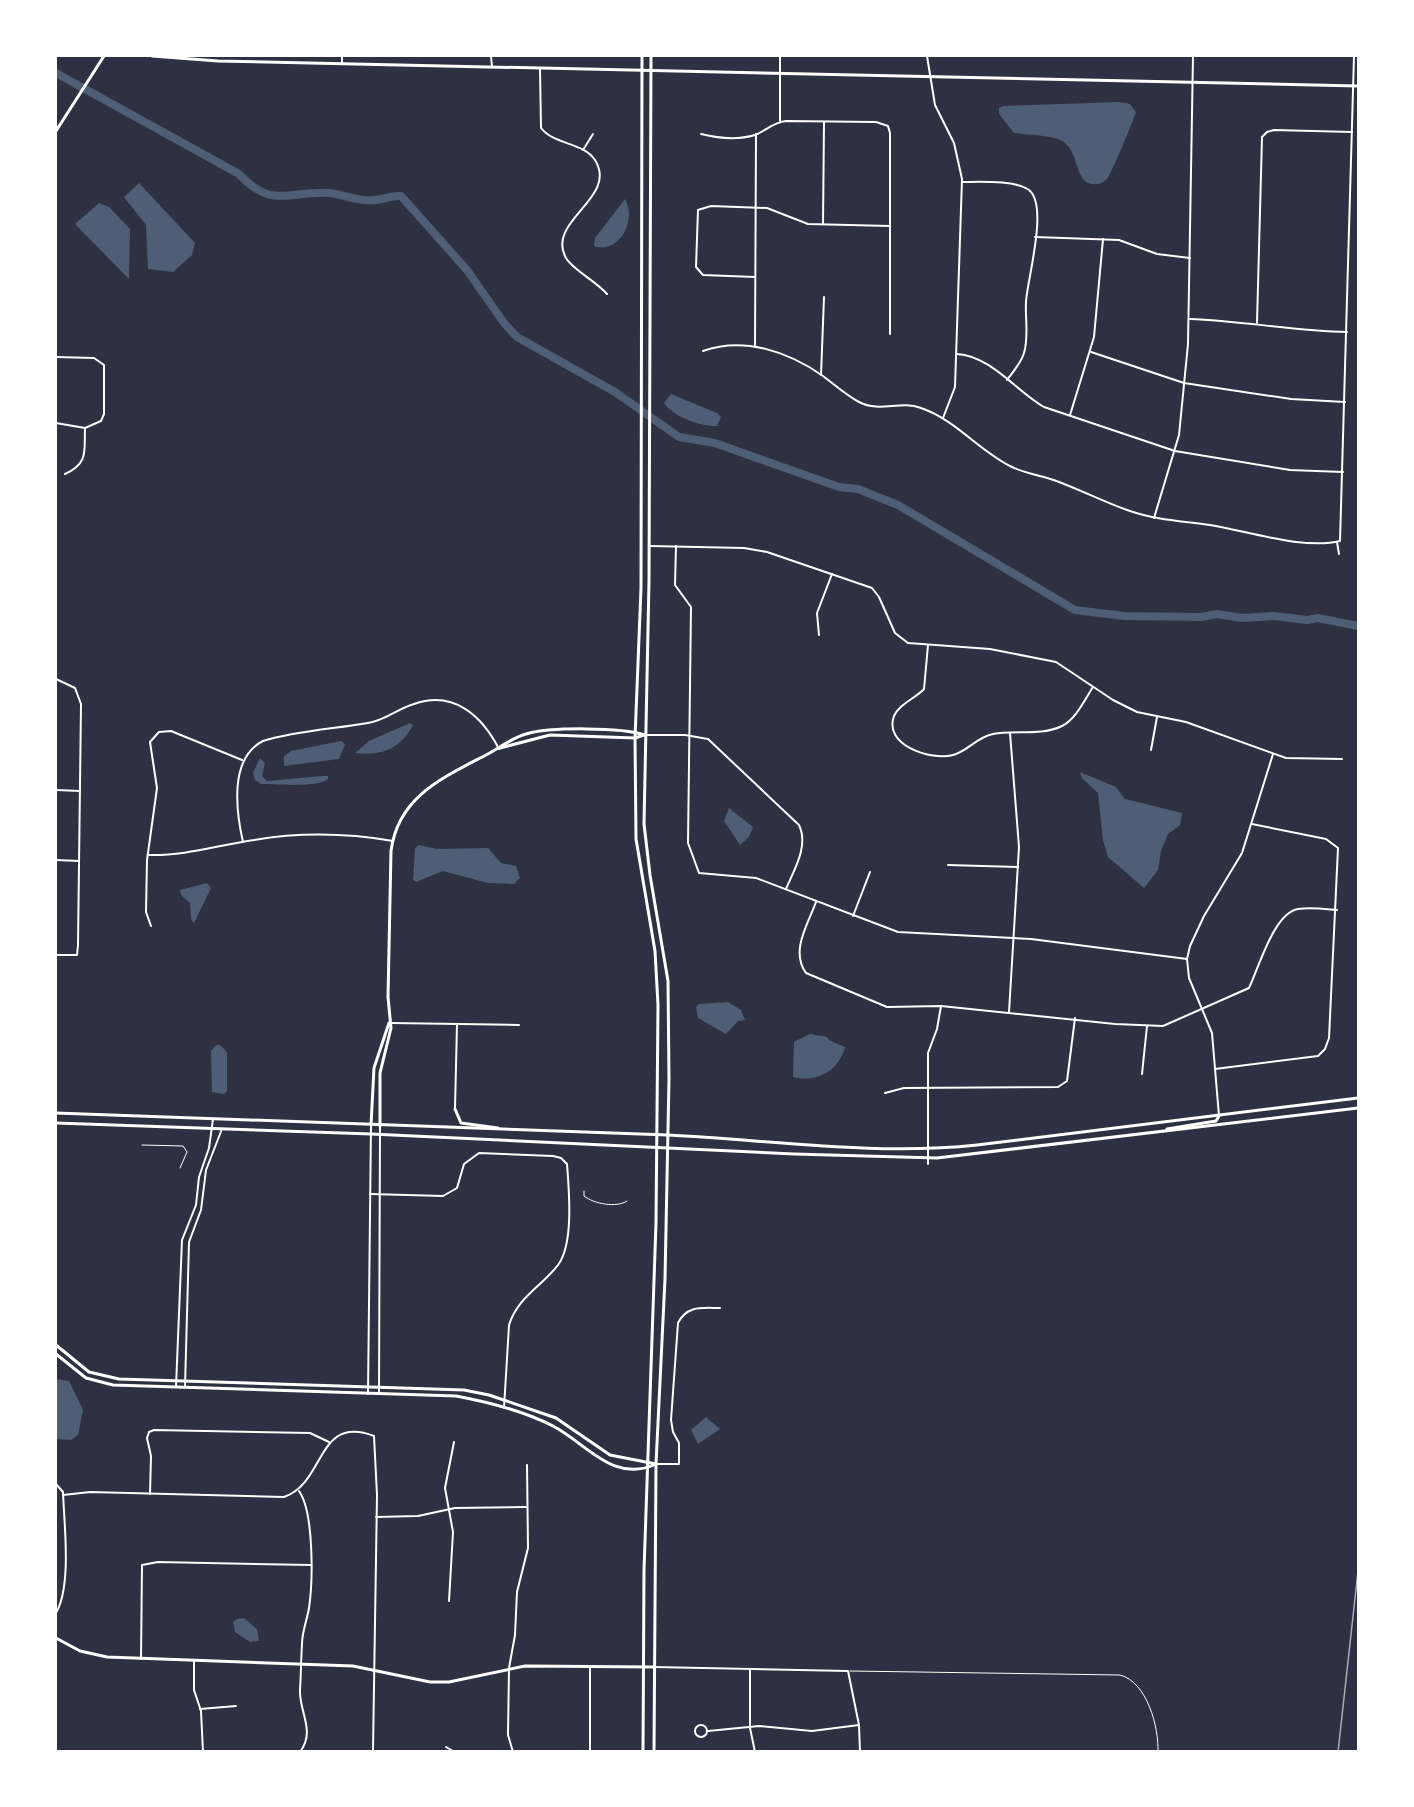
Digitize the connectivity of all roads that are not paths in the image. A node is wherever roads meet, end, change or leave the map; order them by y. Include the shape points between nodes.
1 (105, 56) edge
2 (152, 56) edge
3 (342, 56) edge
4 (491, 56) edge
5 (642, 56) edge
6 (651, 56) edge
7 (780, 56) edge
8 (927, 56) edge
9 (1193, 56) edge
10 (1354, 56) edge
11 (342, 64) junction
12 (492, 67) junction
13 (540, 69) junction
14 (642, 70) junction
15 (651, 71) junction
16 (780, 74) junction
17 (929, 77) junction
18 (1192, 82) junction
19 (1356, 86) edge
20 (780, 121) junction
21 (824, 121) junction
22 (56, 132) edge
23 (1352, 132) junction
24 (593, 134) dead end
25 (701, 134) dead end
26 (756, 134) junction
27 (583, 150) junction
28 (962, 182) junction
29 (755, 207) junction
30 (823, 224) junction
31 (890, 226) junction
32 (1035, 237) junction
33 (1103, 239) junction
34 (1190, 258) junction
35 (755, 277) junction
36 (608, 294) dead end
37 (824, 297) dead end
38 (1190, 319) junction
39 (1257, 323) junction
40 (1347, 332) junction
41 (890, 334) dead end
42 (755, 346) junction
43 (703, 351) dead end
44 (1091, 352) junction
45 (957, 354) junction
46 (56, 357) edge
47 (821, 375) junction
48 (1007, 380) junction
49 (1184, 383) junction
50 (1345, 402) junction
51 (1070, 415) junction
52 (943, 418) junction
53 (56, 423) edge
54 (85, 428) junction
55 (1175, 451) junction
56 (1343, 472) junction
57 (65, 474) dead end
58 (1154, 518) junction
59 (1337, 543) junction
60 (648, 546) junction
61 (676, 546) junction
62 (1339, 554) dead end
63 (832, 574) junction
64 (819, 635) dead end
65 (928, 645) junction
66 (56, 679) edge
67 (1094, 687) junction
68 (1157, 716) junction
69 (635, 732) junction
70 (1010, 733) junction
71 (645, 735) junction
72 (690, 735) junction
73 (635, 738) junction
74 (499, 749) junction
75 (1151, 750) dead end
76 (1274, 754) junction
77 (1342, 759) dead end
78 (242, 760) junction
79 (56, 790) edge
80 (80, 790) junction
81 (1252, 824) junction
82 (393, 841) junction
83 (243, 842) junction
84 (147, 855) junction
85 (56, 860) edge
86 (79, 861) junction
87 (948, 866) dead end
88 (1019, 867) junction
89 (870, 872) dead end
90 (786, 890) junction
91 (816, 902) junction
92 (1337, 910) junction
93 (854, 916) junction
94 (151, 926) dead end
95 (1015, 937) junction
96 (56, 955) edge
97 (1187, 959) junction
98 (941, 1006) junction
99 (1202, 1007) junction
100 (1009, 1011) junction
101 (1075, 1018) junction
102 (388, 1023) junction
103 (457, 1024) junction
104 (1147, 1025) junction
105 (519, 1026) dead end
106 (1215, 1069) junction
107 (1142, 1074) dead end
108 (927, 1088) junction
109 (885, 1093) dead end
110 (1359, 1098) edge
111 (1359, 1108) edge
112 (456, 1109) joint
113 (56, 1113) edge
114 (1219, 1116) junction
115 (213, 1119) junction
116 (56, 1123) edge
117 (371, 1125) junction
118 (380, 1126) junction
119 (211, 1128) junction
120 (222, 1129) junction
121 (506, 1130) junction
122 (371, 1134) junction
123 (1147, 1134) junction
124 (381, 1135) junction
125 (657, 1135) junction
126 (668, 1135) junction
127 (142, 1145) dead end
128 (655, 1147) junction
129 (668, 1148) junction
130 (928, 1149) junction
131 (928, 1158) junction
132 (928, 1164) dead end
133 (180, 1168) dead end
134 (584, 1191) dead end
135 (370, 1194) junction
136 (380, 1194) junction
137 (627, 1201) dead end
138 (720, 1308) dead end
139 (56, 1345) edge
140 (56, 1354) edge
141 (131, 1379) junction
142 (176, 1381) junction
143 (185, 1381) junction
144 (369, 1385) junction
145 (379, 1386) junction
146 (131, 1387) junction
147 (176, 1387) junction
148 (185, 1388) junction
149 (368, 1394) junction
150 (380, 1394) junction
151 (505, 1400) junction
152 (504, 1408) junction
153 (329, 1442) junction
154 (453, 1442) dead end
155 (646, 1461) junction
156 (656, 1464) junction
157 (527, 1465) dead end
158 (646, 1468) junction
159 (56, 1484) edge
160 (298, 1491) junction
161 (150, 1494) junction
162 (63, 1495) junction
163 (526, 1507) junction
164 (448, 1509) junction
165 (376, 1517) junction
166 (311, 1565) junction
167 (449, 1601) dead end
168 (56, 1613) edge
169 (56, 1638) edge
170 (141, 1659) junction
171 (194, 1661) junction
172 (302, 1665) junction
173 (590, 1666) junction
174 (643, 1667) junction
175 (654, 1667) junction
176 (509, 1668) junction
177 (375, 1669) junction
178 (750, 1669) junction
179 (848, 1671) junction
180 (236, 1706) dead end
181 (200, 1709) junction
182 (859, 1725) junction
183 (750, 1728) junction
184 (708, 1731) junction
185 (446, 1747) dead end
186 (373, 1751) edge
187 (203, 1752) edge
188 (300, 1752) edge
189 (455, 1752) edge
190 (513, 1752) edge
191 (590, 1752) edge
192 (643, 1752) edge
193 (654, 1752) edge
194 (755, 1752) edge
195 (860, 1752) edge
196 (1158, 1752) edge

1 - 22 main road
2 - 11 main road
3 - 11 street
4 - 12 street
5 - 14 main road
6 - 15 main road
7 - 16 street
8 - 17 street
9 - 18 street
10 - 19 street
11 - 12 main road
12 - 13 main road
13 - 14 main road
13 - 27 street via 540,128 549,136
14 - 15 main road
14 - 69 main road via 641,588
15 - 16 main road
15 - 60 main road
16 - 17 main road
16 - 20 street
17 - 18 main road
17 - 28 street via 935,105 954,142
18 - 19 main road
18 - 34 street
19 - 23 street
20 - 21 street
20 - 26 street
21 - 30 street
21 - 31 street via 876,122 888,126
23 - 39 street via 1274,130 1265,134 1261,143
23 - 40 street
24 - 27 street
25 - 26 street
26 - 29 street
27 - 36 street via 598,167 597,188 564,234 562,245 569,262
28 - 32 street via 1008,184 1030,190 1036,201
28 - 45 street
29 - 30 street via 796,221
29 - 35 street
29 - 35 street via 711,206 698,210 696,267 703,275
30 - 31 street
31 - 41 street
32 - 33 street
32 - 48 street via 1024,352
33 - 34 street via 1130,242 1169,257
33 - 44 street
34 - 38 street
35 - 42 street
37 - 47 street
38 - 39 street
38 - 49 street
39 - 40 street
40 - 50 street
42 - 43 street via 723,346
42 - 47 street via 778,351
44 - 49 street
44 - 51 street
45 - 48 street via 982,361
45 - 52 street via 956,387
46 - 54 street via 100,360 105,367 104,414 101,421
47 - 52 street via 869,406 909,405
48 - 51 street via 1044,407
49 - 50 street via 1291,399
49 - 55 street
50 - 56 street
51 - 55 street
52 - 58 street via 1010,466
53 - 54 street
54 - 57 street via 84,457
55 - 56 street via 1290,470
55 - 58 street
56 - 59 street via 1341,540
58 - 59 street via 1211,525 1272,539
59 - 62 street
60 - 61 street
60 - 71 main road
61 - 63 street via 754,549
61 - 72 street via 675,585 691,607
63 - 64 street via 817,613
63 - 65 street via 872,588 895,633 908,643
65 - 67 street via 990,649 1056,662
65 - 70 street via 924,688 900,708 893,723 893,731 902,743 927,753 953,755 983,736
66 - 80 street via 72,685 81,698
67 - 68 street via 1128,708
67 - 70 street via 1076,713 1060,727
68 - 75 street
68 - 76 street via 1186,722
69 - 71 main road
69 - 73 main road
69 - 74 main road via 540,731 518,737
70 - 88 street
71 - 72 street
71 - 73 main road
71 - 126 main road via 646,844 668,981
72 - 90 street via 708,739 719,747 802,832 803,844
72 - 90 street via 688,843 699,873 749,876
73 - 74 main road via 550,735
73 - 125 main road via 636,839 657,969
74 - 78 street via 476,715 459,705 437,700 415,703 375,722 269,740 249,751
74 - 82 main road via 442,778 419,795 400,820
76 - 77 street via 1298,759
76 - 81 street
78 - 83 street via 238,816
78 - 84 street via 171,731 156,734 150,747 157,803
79 - 80 street
80 - 86 street
81 - 92 street via 1326,839 1338,850
81 - 97 street via 1233,871 1218,889 1199,926
82 - 83 street via 312,833
82 - 102 main road
83 - 84 street
84 - 94 street via 146,912
85 - 86 street
86 - 96 street via 77,955
87 - 88 street
88 - 95 street
89 - 93 street
90 - 91 street
91 - 93 street
91 - 98 street via 798,951 806,973 879,1004
92 - 99 street via 1296,909 1288,914 1273,932 1249,988
92 - 106 street via 1329,1038 1322,1053 1304,1059
93 - 95 street via 898,932
95 - 97 street
95 - 100 street
97 - 99 street via 1189,978
98 - 100 street
98 - 108 street via 928,1053
99 - 104 street via 1162,1026
99 - 106 street via 1212,1033
100 - 101 street
101 - 104 street
101 - 108 street via 1065,1083 1049,1089
102 - 103 street
102 - 117 main road via 374,1068
102 - 118 main road via 391,1028 380,1073
103 - 105 street
103 - 112 street
104 - 107 street
106 - 114 street
108 - 109 street via 893,1089
108 - 130 street
110 - 114 main road
111 - 123 main road
112 - 121 main road via 464,1124
113 - 115 main road
114 - 123 main road via 1216,1121
114 - 130 main road
115 - 117 main road
115 - 119 street
116 - 119 main road
117 - 118 main road
117 - 122 street
118 - 121 main road
118 - 124 street
119 - 120 main road
119 - 142 street via 196,1205 182,1240
120 - 122 main road
120 - 143 street via 206,1170 201,1210 189,1242
121 - 125 main road
122 - 124 main road
122 - 135 street
123 - 131 main road
124 - 128 main road
124 - 136 street
125 - 126 main road
125 - 128 main road
126 - 129 main road
126 - 130 main road
127 - 133 lane via 183,1146 187,1152
128 - 129 main road
128 - 155 main road via 656,1223
129 - 131 main road
129 - 156 main road
130 - 131 street
131 - 132 street
134 - 137 lane via 584,1196 595,1203
135 - 136 street
135 - 144 street
136 - 145 street
136 - 151 street via 443,1196 457,1188 464,1164 479,1153 561,1158 567,1164 565,1254 512,1314
138 - 156 street via 691,1309 678,1323 672,1426 679,1443 679,1464
139 - 141 main road via 89,1371 103,1377
140 - 146 main road via 73,1370 95,1382
141 - 142 main road
141 - 146 main road
142 - 143 main road
142 - 147 street
143 - 144 main road
143 - 148 street
144 - 145 main road
144 - 149 street
145 - 150 street
145 - 151 main road via 464,1390
146 - 147 main road
147 - 148 main road
148 - 149 main road
149 - 150 main road
150 - 152 main road via 456,1396
151 - 152 street
151 - 155 main road via 565,1422 610,1455
152 - 158 main road via 552,1425 602,1461
153 - 160 street
153 - 161 street via 309,1433 154,1430 147,1438 151,1456
153 - 165 street via 356,1433 376,1437
154 - 164 street via 447,1472
155 - 156 main road
155 - 158 main road
156 - 158 main road
156 - 175 main road
157 - 163 street
158 - 174 main road
159 - 162 street
160 - 161 street via 284,1497
160 - 166 street via 309,1514
161 - 162 street
162 - 168 street via 63,1593
163 - 164 street
163 - 176 street via 528,1548 517,1592
164 - 165 street via 417,1516
164 - 167 street via 453,1532
165 - 177 street
166 - 170 street via 142,1565
166 - 172 street
169 - 170 main road via 98,1656
170 - 171 main road
171 - 172 main road
171 - 181 street via 194,1690
172 - 177 main road
172 - 188 street via 300,1700 308,1731
173 - 174 main road
173 - 176 main road
173 - 191 street
174 - 175 main road
174 - 192 main road
175 - 178 street
175 - 193 main road
176 - 177 main road via 449,1682 410,1680
176 - 190 street via 508,1735
177 - 186 street
178 - 179 street
178 - 183 street
179 - 182 street
179 - 196 lane via 1120,1675 1132,1680 1152,1714 1159,1738
180 - 181 street
181 - 187 street
182 - 183 street via 812,1731 777,1726
182 - 195 street
183 - 184 street
183 - 194 street
184 - 184 street via 701,1724 695,1730 700,1737
185 - 189 street

